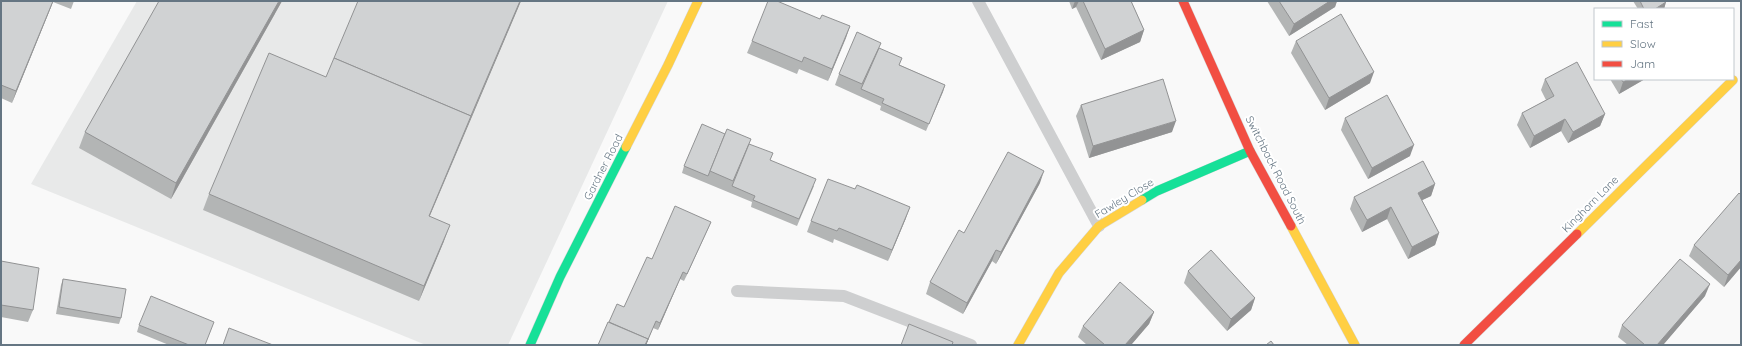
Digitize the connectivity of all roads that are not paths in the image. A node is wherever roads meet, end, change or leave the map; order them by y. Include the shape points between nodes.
1 (698, 1) edge
2 (978, 1) edge
3 (1183, 1) edge
4 (1733, 80) edge
5 (1250, 151) junction
6 (1099, 226) junction
7 (737, 291) dead end
8 (530, 345) edge
9 (971, 345) edge
10 (1018, 345) edge
11 (1355, 345) edge
12 (1464, 345) edge

1 - 8 street, Gardner Road via 560,277
2 - 6 lane
3 - 5 street, Switchback Road South
4 - 12 street, Kinghorn Lane
5 - 6 street, Fawley Close via 1157,191
5 - 11 street, Switchback Road South
6 - 10 street, Fawley Close via 1059,273
7 - 9 lane via 844,296

